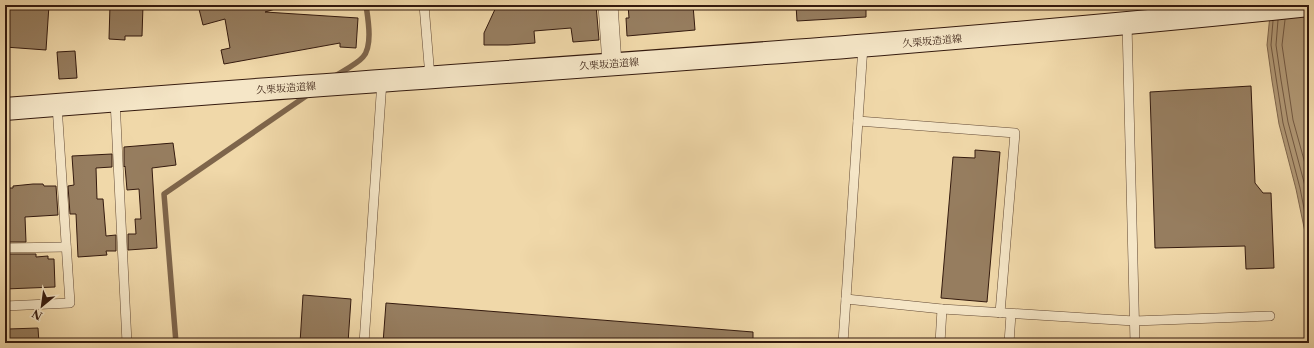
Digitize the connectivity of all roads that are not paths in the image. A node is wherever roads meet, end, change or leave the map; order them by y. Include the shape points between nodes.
1 (424, 5) edge
2 (608, 5) edge
3 (1309, 5) edge
4 (1214, 10) edge
5 (1127, 24) junction
6 (863, 46) junction
7 (612, 64) junction
8 (430, 77) junction
9 (382, 80) junction
10 (115, 100) junction
11 (57, 105) junction
12 (5, 109) edge
13 (858, 121) junction
14 (66, 247) junction
15 (5, 248) edge
16 (846, 299) junction
17 (5, 306) edge
18 (942, 309) junction
19 (1000, 313) junction
20 (1011, 314) junction
21 (1270, 316) dead end
22 (1134, 321) junction
23 (127, 343) edge
24 (364, 343) edge
25 (843, 343) edge
26 (940, 343) edge
27 (1009, 343) edge
28 (1135, 343) edge

1 - 8 lane
2 - 7 street
3 - 4 main road, 久栗坂造道線 via 1256,11
4 - 5 main road, 久栗坂造道線
5 - 6 main road, 久栗坂造道線
5 - 22 lane
6 - 7 main road, 久栗坂造道線
6 - 13 lane
7 - 8 main road, 久栗坂造道線
8 - 9 main road, 久栗坂造道線
9 - 10 main road, 久栗坂造道線
9 - 24 lane
10 - 11 main road, 久栗坂造道線
10 - 23 lane
11 - 12 main road, 久栗坂造道線
11 - 14 lane
13 - 16 lane
13 - 19 lane via 1015,132
14 - 15 lane
14 - 17 lane via 70,303
16 - 18 lane
16 - 25 lane
18 - 19 lane
18 - 26 lane
19 - 20 lane
20 - 22 lane
20 - 27 lane
21 - 22 lane
22 - 28 lane

